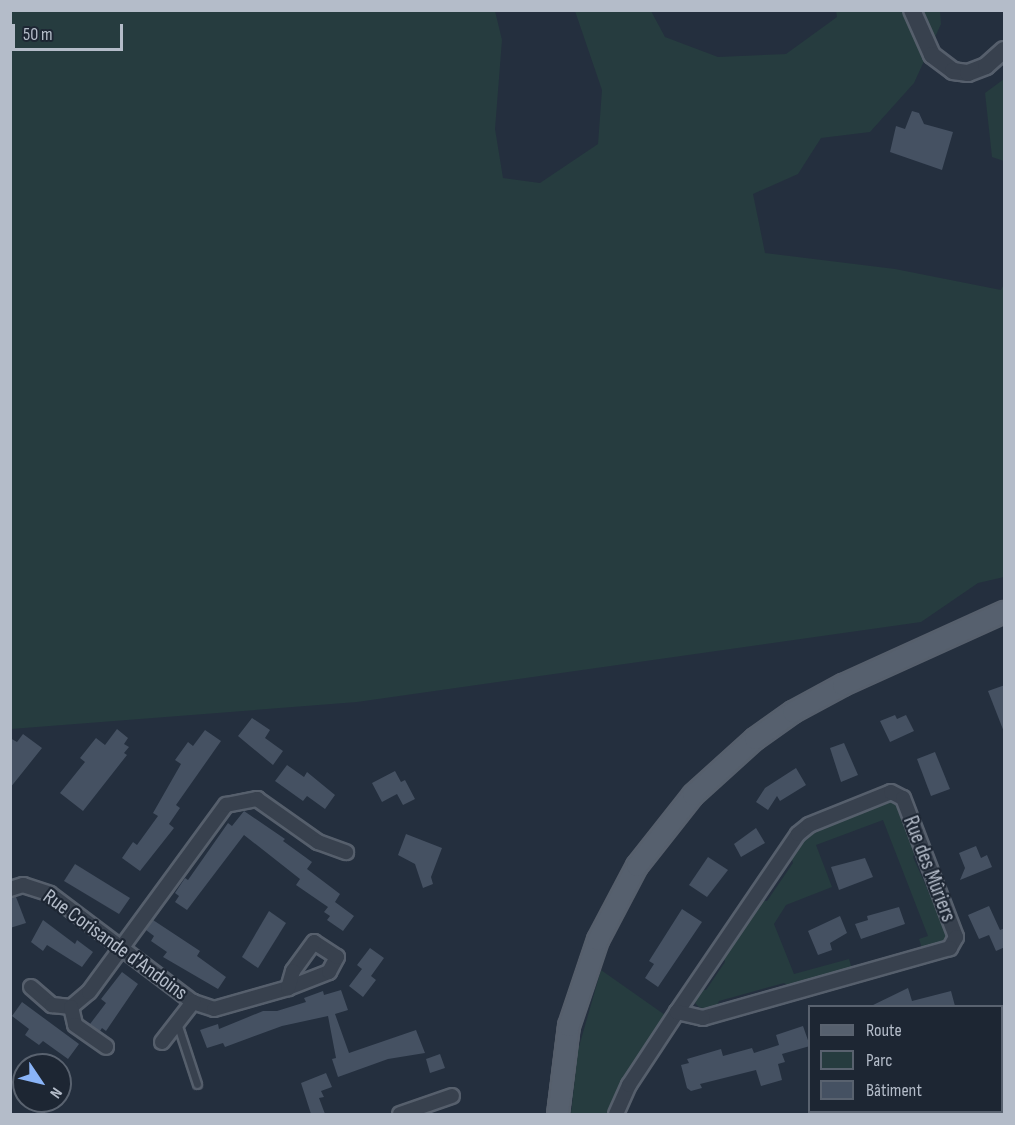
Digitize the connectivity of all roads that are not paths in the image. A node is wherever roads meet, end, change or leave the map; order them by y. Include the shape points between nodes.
1 (912, 10) edge
2 (1005, 50) edge
3 (1005, 612) edge
4 (346, 852) dead end
5 (10, 889) edge
6 (119, 948) junction
7 (31, 987) dead end
8 (288, 988) dead end
9 (193, 1002) junction
10 (71, 1007) junction
11 (677, 1012) junction
12 (177, 1023) junction
13 (162, 1042) dead end
14 (106, 1047) dead end
15 (197, 1084) dead end
16 (452, 1096) dead end
17 (400, 1114) edge
18 (558, 1114) edge
19 (616, 1114) edge

1 - 2 street via 932,55 953,71 968,73 986,66
3 - 18 main road via 843,685 755,739 693,795 662,831 615,903 583,977 569,1026
4 - 6 street via 318,842 257,799 226,805
5 - 6 street, Rue Corisande d'Andoins via 23,885 50,894
6 - 9 street, Rue Corisande d'Andoins
6 - 10 street via 90,992
7 - 10 street via 52,1005
8 - 9 street, Rue Corisande d'Andoins via 214,1009
9 - 12 street
10 - 14 street via 75,1025
11 - 11 street, Rue des Mûriers via 798,834 809,825 891,792 903,798 956,937 950,948 703,1018
11 - 19 street, Rue des Mûriers via 629,1085
12 - 13 street
12 - 15 lane
16 - 17 street

